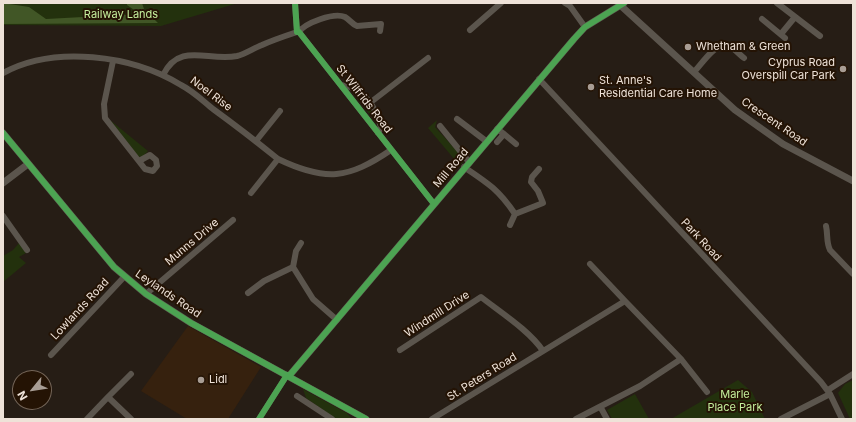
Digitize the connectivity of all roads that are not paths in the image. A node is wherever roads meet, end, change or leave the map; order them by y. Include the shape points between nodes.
1 (295, 3) edge
2 (501, 3) edge
3 (565, 3) edge
4 (777, 3) edge
5 (622, 4) edge
6 (612, 7) edge
7 (795, 17) junction
8 (762, 19) dead end
9 (585, 27) junction
10 (470, 30) dead end
11 (298, 32) junction
12 (380, 32) dead end
13 (820, 36) dead end
14 (428, 58) dead end
15 (744, 58) dead end
16 (113, 61) junction
17 (694, 72) junction
18 (3, 73) edge
19 (163, 75) junction
20 (539, 79) junction
21 (341, 85) junction
22 (371, 102) junction
23 (280, 111) dead end
24 (458, 119) dead end
25 (440, 126) dead end
26 (497, 129) junction
27 (3, 133) edge
28 (378, 133) junction
29 (504, 134) junction
30 (256, 141) junction
31 (486, 141) junction
32 (497, 142) dead end
33 (516, 144) dead end
34 (391, 150) junction
35 (278, 159) junction
36 (139, 161) dead end
37 (28, 164) junction
38 (467, 165) junction
39 (539, 169) dead end
40 (853, 180) edge
41 (3, 183) edge
42 (251, 193) dead end
43 (434, 204) junction
44 (515, 214) junction
45 (3, 216) edge
46 (232, 220) dead end
47 (510, 226) dead end
48 (826, 226) dead end
49 (301, 243) dead end
50 (27, 250) dead end
51 (590, 264) dead end
52 (293, 267) junction
53 (853, 274) edge
54 (124, 277) junction
55 (248, 293) dead end
56 (146, 294) junction
57 (625, 301) junction
58 (337, 320) junction
59 (400, 350) dead end
60 (543, 351) junction
61 (51, 355) dead end
62 (681, 359) junction
63 (131, 374) dead end
64 (853, 374) edge
65 (288, 375) junction
66 (707, 392) dead end
67 (829, 392) junction
68 (297, 396) dead end
69 (108, 397) junction
70 (601, 408) junction
71 (363, 418) edge
72 (87, 419) edge
73 (131, 419) edge
74 (259, 419) edge
75 (332, 419) edge
76 (432, 419) edge
77 (576, 419) edge
78 (607, 419) edge
79 (781, 419) edge
80 (842, 419) edge

1 - 11 street
2 - 10 street
3 - 9 street
4 - 7 street
5 - 6 street, Mill Road
5 - 17 street, Crescent Road
6 - 9 street, Mill Road
7 - 8 street via 783,36
7 - 13 street
9 - 20 street, Mill Road
11 - 12 street via 312,22 341,16 357,26 381,24
11 - 19 street via 238,56 188,55 175,59
11 - 21 street, St Wilfrids Road
14 - 22 street
15 - 17 street via 730,46 723,46 714,50
16 - 18 street, Noel Rise via 86,56 61,57 34,61
16 - 19 street, Noel Rise
16 - 36 street via 104,104 105,118
17 - 40 street, Crescent Road via 735,110 783,144
19 - 30 street, Noel Rise via 182,85
20 - 26 street, Mill Road
20 - 67 street, Park Road
21 - 22 street, St Wilfrids Road via 356,90
21 - 28 street, St Wilfrids Road
22 - 28 street, St Wilfrids Road via 381,128
23 - 30 street
24 - 31 street
25 - 38 street
26 - 29 street
26 - 31 street, Mill Road
27 - 37 street, Leylands Road
28 - 34 street, St Wilfrids Road
29 - 32 street
29 - 33 street
30 - 35 street, Noel Rise
31 - 38 street, Mill Road
34 - 35 street, Noel Rise via 357,170 337,175 317,174
34 - 43 street, St Wilfrids Road
35 - 42 street
37 - 41 street
37 - 54 street, Leylands Road
38 - 43 street, Mill Road
38 - 44 street via 504,197
39 - 44 street via 532,177 532,182 546,205
43 - 58 street, Mill Road
44 - 47 street
45 - 50 street
46 - 56 street, Munns Drive
48 - 53 street via 830,250
49 - 52 street via 296,251
51 - 57 street
52 - 55 street via 264,281
52 - 58 street via 313,299
54 - 56 street, Leylands Road
54 - 61 street, Lowlands Road
56 - 65 street, Leylands Road via 191,323
57 - 60 street, St. Peters Road
57 - 62 street
58 - 65 street, Mill Road
59 - 60 street, Windmill Drive via 481,297 522,330
60 - 76 street, St. Peters Road
62 - 66 street
62 - 70 street
63 - 69 street
64 - 67 street
65 - 71 street, Leylands Road
65 - 74 street
67 - 79 street
67 - 80 street, Park Road
68 - 75 street
69 - 72 street
69 - 73 street
70 - 77 street
70 - 78 street

